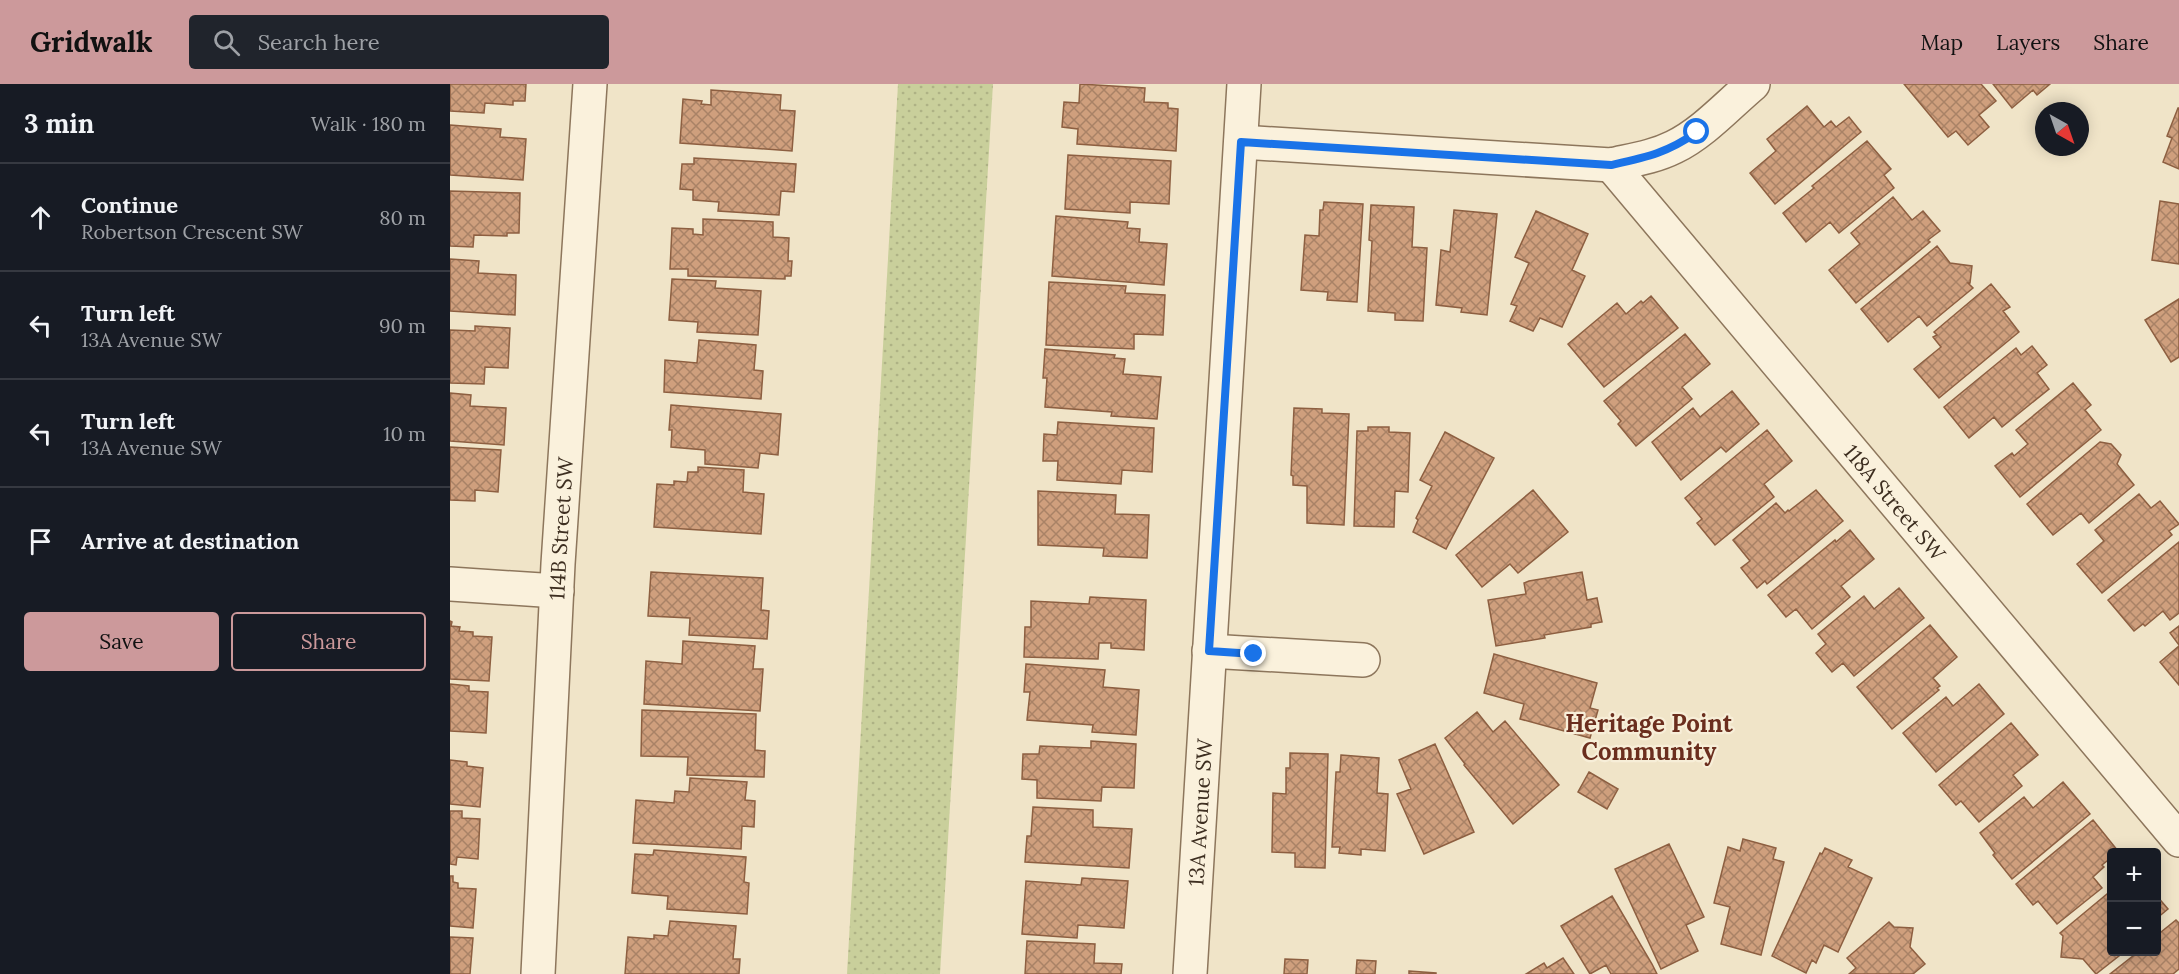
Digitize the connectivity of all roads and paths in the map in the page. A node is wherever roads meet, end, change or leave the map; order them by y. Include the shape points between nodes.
1 (590, 84) edge
2 (1244, 84) edge
3 (1753, 84) edge
4 (1241, 142) junction
5 (1611, 165) junction
6 (450, 584) edge
7 (557, 591) junction
8 (1209, 651) junction
9 (1363, 660) dead end
10 (2179, 840) edge
11 (538, 974) edge
12 (1190, 974) edge

1 - 7 street, 114B Street SW
2 - 4 street, 13A Avenue SW
3 - 5 street via 1675,147
4 - 5 street
4 - 8 street, 13A Avenue SW
5 - 10 street, 118A Street SW
6 - 7 street
7 - 11 street, 114B Street SW
8 - 9 street
8 - 12 street, 13A Avenue SW

